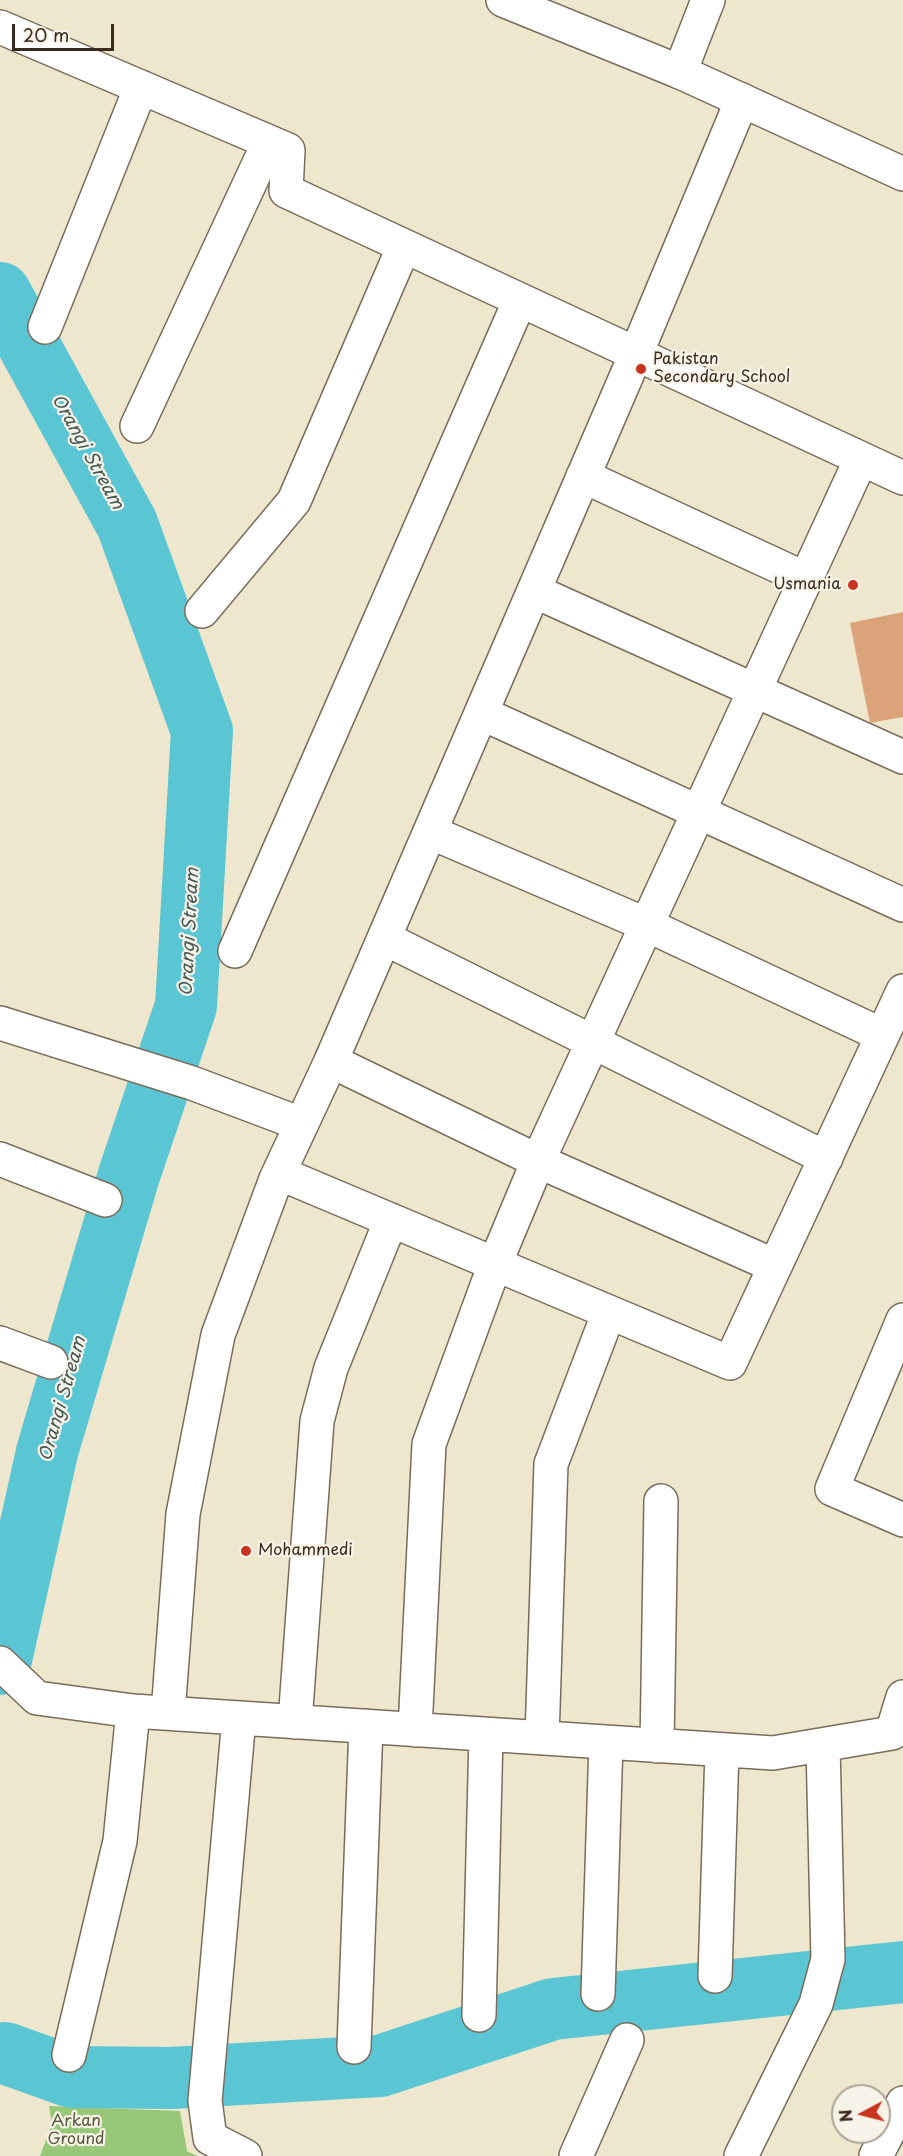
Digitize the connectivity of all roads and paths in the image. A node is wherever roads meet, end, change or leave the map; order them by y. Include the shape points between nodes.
1 (503, 0) edge
2 (708, 0) edge
3 (0, 27) edge
4 (680, 72) junction
5 (141, 87) junction
6 (742, 100) junction
7 (268, 142) junction
8 (903, 174) edge
9 (404, 246) junction
10 (520, 300) junction
11 (45, 327) dead end
12 (636, 354) junction
13 (137, 426) dead end
14 (861, 459) junction
15 (583, 476) junction
16 (903, 478) edge
17 (806, 579) junction
18 (534, 591) junction
19 (202, 611) dead end
20 (755, 692) junction
21 (481, 713) junction
22 (903, 757) edge
23 (698, 812) junction
24 (430, 832) junction
25 (903, 905) edge
26 (645, 924) junction
27 (384, 938) junction
28 (235, 951) dead end
29 (903, 991) edge
30 (0, 1023) edge
31 (882, 1035) junction
32 (592, 1044) junction
33 (331, 1060) junction
34 (302, 1124) junction
35 (826, 1158) junction
36 (0, 1159) edge
37 (538, 1161) junction
38 (279, 1173) junction
39 (105, 1200) dead end
40 (391, 1220) junction
41 (495, 1263) junction
42 (775, 1266) junction
43 (609, 1312) junction
44 (903, 1320) edge
45 (0, 1343) edge
46 (51, 1362) dead end
47 (661, 1502) dead end
48 (903, 1520) edge
49 (0, 1663) edge
50 (903, 1697) edge
51 (133, 1711) junction
52 (168, 1713) junction
53 (239, 1718) junction
54 (295, 1722) junction
55 (366, 1726) junction
56 (415, 1730) junction
57 (486, 1735) junction
58 (542, 1738) junction
59 (606, 1742) junction
60 (823, 1745) junction
61 (657, 1746) junction
62 (722, 1750) junction
63 (715, 1976) dead end
64 (598, 1994) dead end
65 (479, 2015) dead end
66 (627, 2040) dead end
67 (354, 2047) dead end
68 (69, 2055) dead end
69 (903, 2103) edge
70 (245, 2156) edge
71 (576, 2156) edge
72 (741, 2156) edge
73 (876, 2156) edge

1 - 4 street
2 - 4 street
3 - 5 street
4 - 6 street
5 - 7 street
5 - 11 street
6 - 8 street
6 - 12 street
7 - 9 street via 288,150 286,191
7 - 13 street
9 - 10 street
9 - 19 street via 294,501
10 - 12 street
10 - 28 street
12 - 14 street
12 - 15 street
14 - 16 street
14 - 17 street
15 - 17 street
15 - 18 street
17 - 20 street
18 - 20 street
18 - 21 street
20 - 22 street
20 - 23 street
21 - 23 street
21 - 24 street
23 - 25 street
23 - 26 street
24 - 26 street
24 - 27 street
26 - 31 street
26 - 32 street
27 - 32 street
27 - 33 street
29 - 31 street
30 - 34 street via 192,1083
31 - 35 street
32 - 35 street
32 - 37 street
33 - 34 street
33 - 37 street
34 - 38 street
35 - 42 street
36 - 39 street
37 - 41 street
37 - 42 street
38 - 40 street
38 - 52 street via 218,1335 183,1514
40 - 41 street
40 - 54 street via 331,1368 317,1421
41 - 43 street
41 - 56 street via 429,1444
42 - 43 street via 730,1363
43 - 58 street via 552,1464
44 - 48 street via 832,1489
45 - 46 street
47 - 61 street
49 - 51 street via 38,1698
50 - 60 street via 892,1733
51 - 52 street
51 - 68 street via 120,1841
52 - 53 street
53 - 54 street
53 - 70 street via 205,2101 210,2138
54 - 55 street
55 - 56 street
55 - 67 street
56 - 57 street
57 - 58 street
57 - 65 street
58 - 59 street
59 - 61 street
59 - 64 street
60 - 62 street via 773,1753
60 - 72 street via 828,1959 816,2004
61 - 62 street
62 - 63 street
66 - 71 street
69 - 73 street

